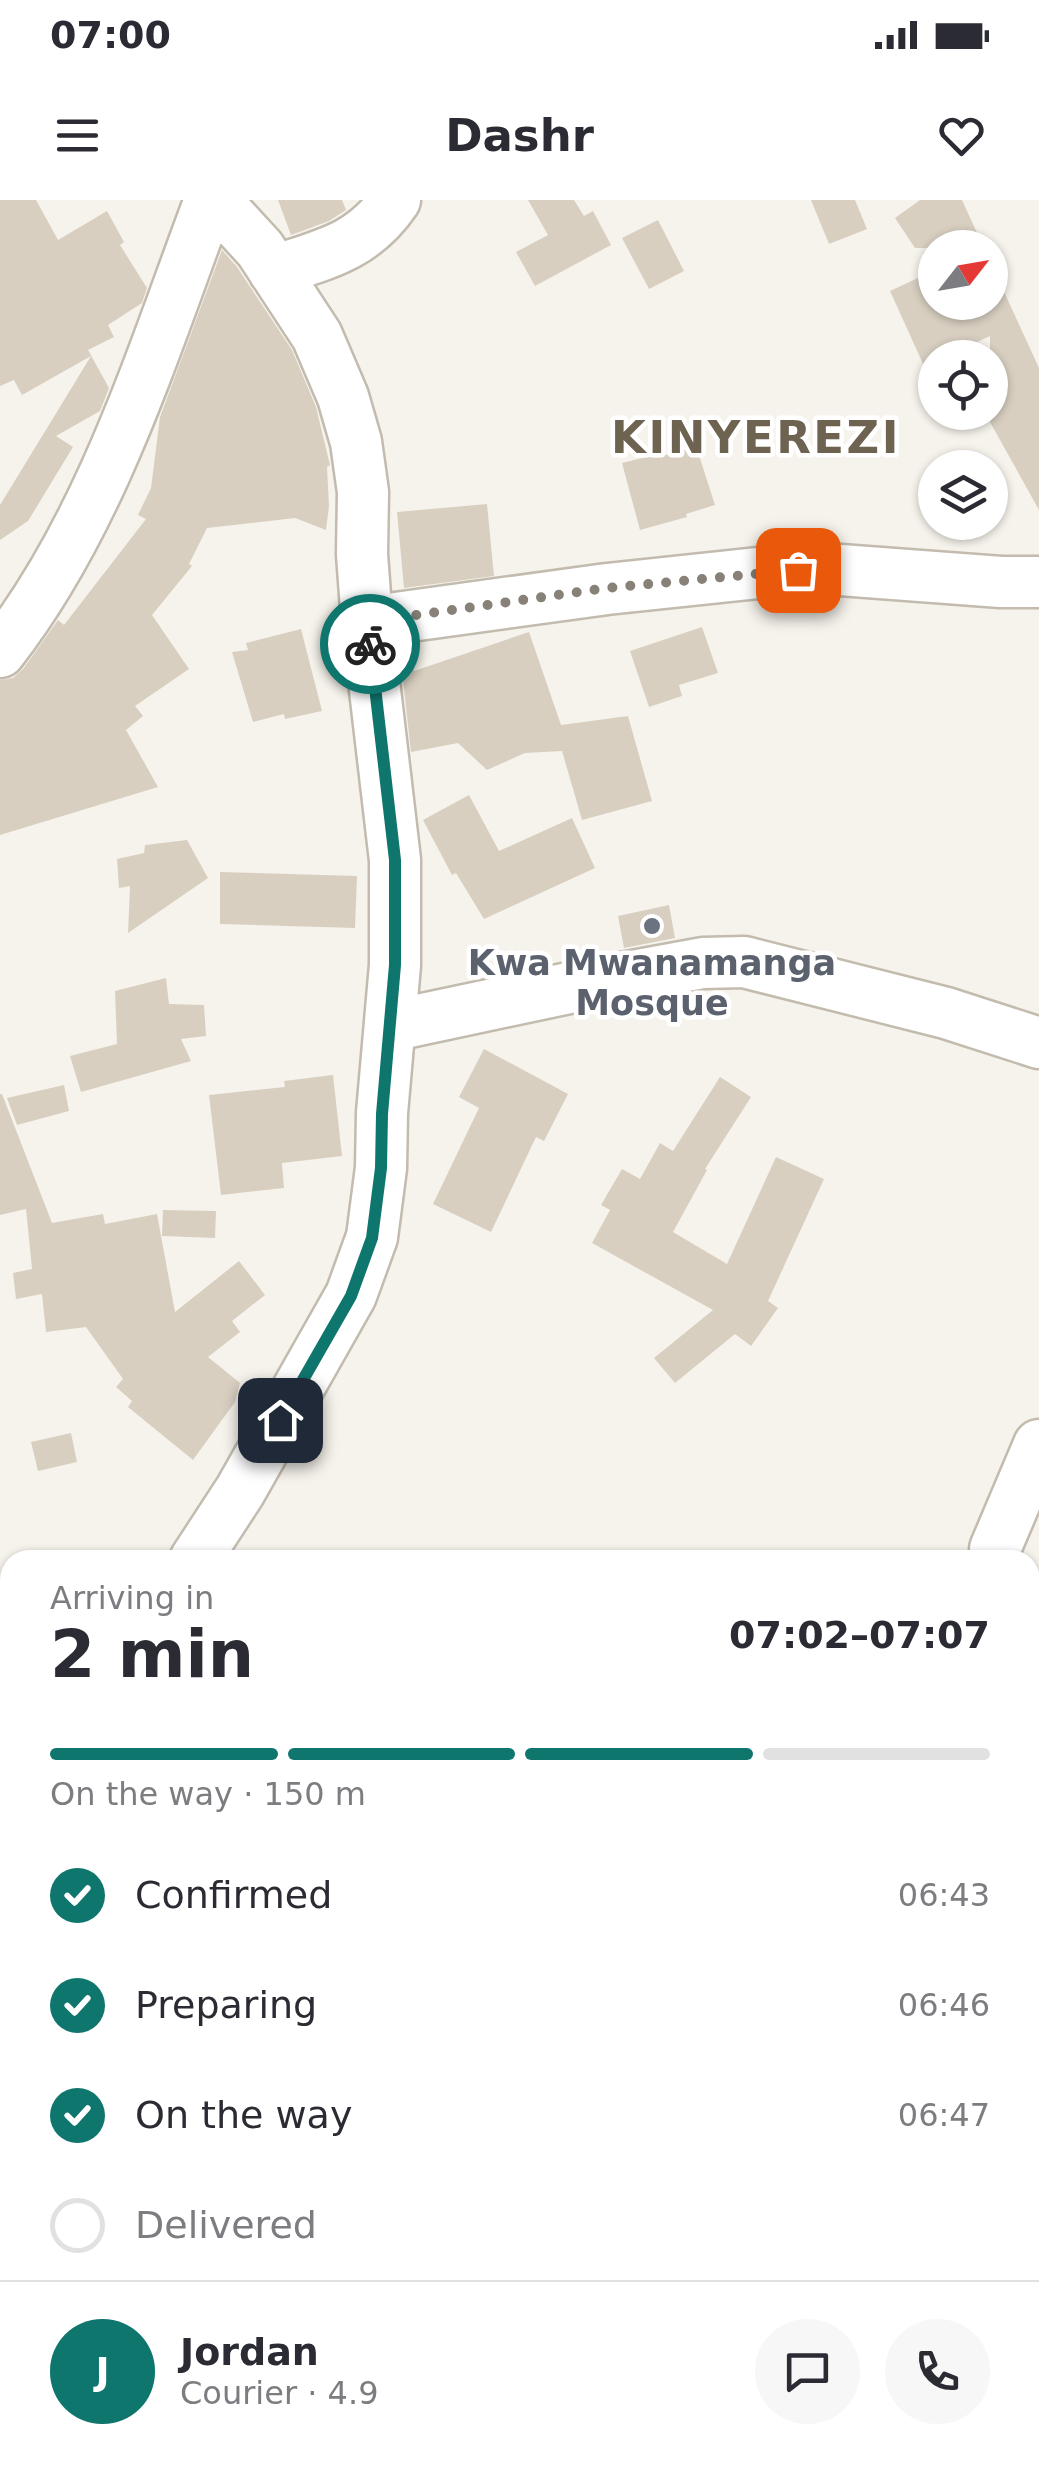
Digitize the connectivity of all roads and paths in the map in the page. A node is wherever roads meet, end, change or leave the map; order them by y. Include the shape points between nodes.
1 (213, 200) edge
2 (395, 200) edge
3 (274, 271) junction
4 (1039, 582) edge
5 (367, 622) junction
6 (0, 652) edge
7 (390, 1026) junction
8 (1039, 1043) edge
9 (1039, 1445) edge
10 (995, 1549) dead end
11 (202, 1550) edge

1 - 3 street
1 - 6 street via 108,470 79,529
2 - 3 street via 363,236
3 - 5 street via 318,336 356,442
4 - 5 street via 827,569 768,572
5 - 7 street via 395,860
7 - 8 street via 703,963 744,962
7 - 11 street via 372,1238 351,1296
9 - 10 street

